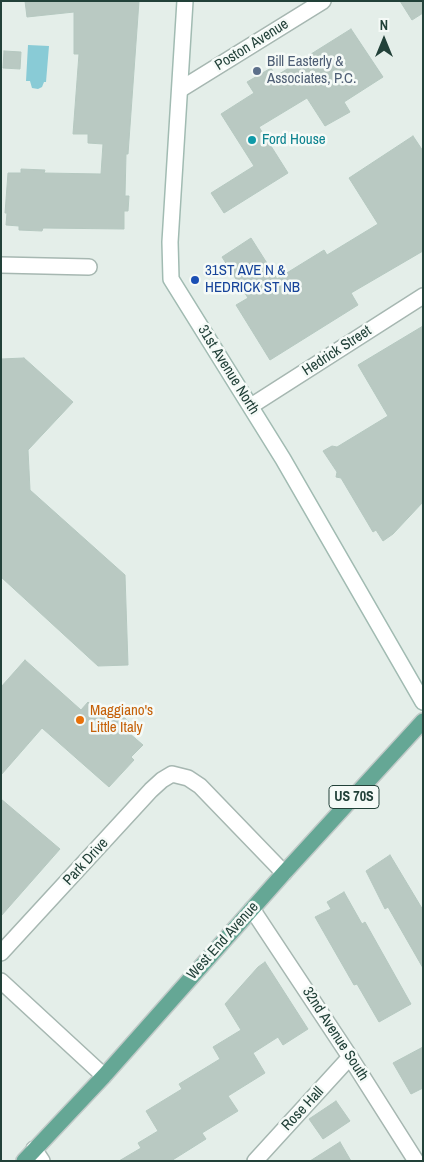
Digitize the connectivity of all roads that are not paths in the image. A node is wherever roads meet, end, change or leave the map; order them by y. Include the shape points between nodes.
1 (185, 1) edge
2 (323, 1) edge
3 (180, 89) junction
4 (1, 265) edge
5 (89, 267) dead end
6 (423, 296) edge
7 (251, 406) junction
8 (423, 702) edge
9 (423, 721) edge
10 (284, 873) junction
11 (252, 909) junction
12 (1, 953) edge
13 (1, 980) edge
14 (350, 1057) junction
15 (104, 1076) junction
16 (38, 1155) edge
17 (24, 1161) edge
18 (255, 1161) edge
19 (416, 1161) edge

1 - 3 street, 31st Avenue North
2 - 3 street, Poston Avenue
3 - 7 street, 31st Avenue North via 170,242 171,279
4 - 5 street
6 - 7 street, Hedrick Street
7 - 8 street, 31st Avenue North
9 - 10 main road, West End Avenue / US 70S
10 - 11 main road, West End Avenue / US 70S
10 - 12 street, Park Drive via 200,786 188,778 172,774 151,790
11 - 14 street, 32nd Avenue South
11 - 15 main road, West End Avenue / US 70S
13 - 15 street
14 - 18 street, Rose Hall
14 - 19 street, 32nd Avenue South
15 - 16 main road, West End Avenue / US 70S
16 - 17 main road, West End Avenue / US 70S

